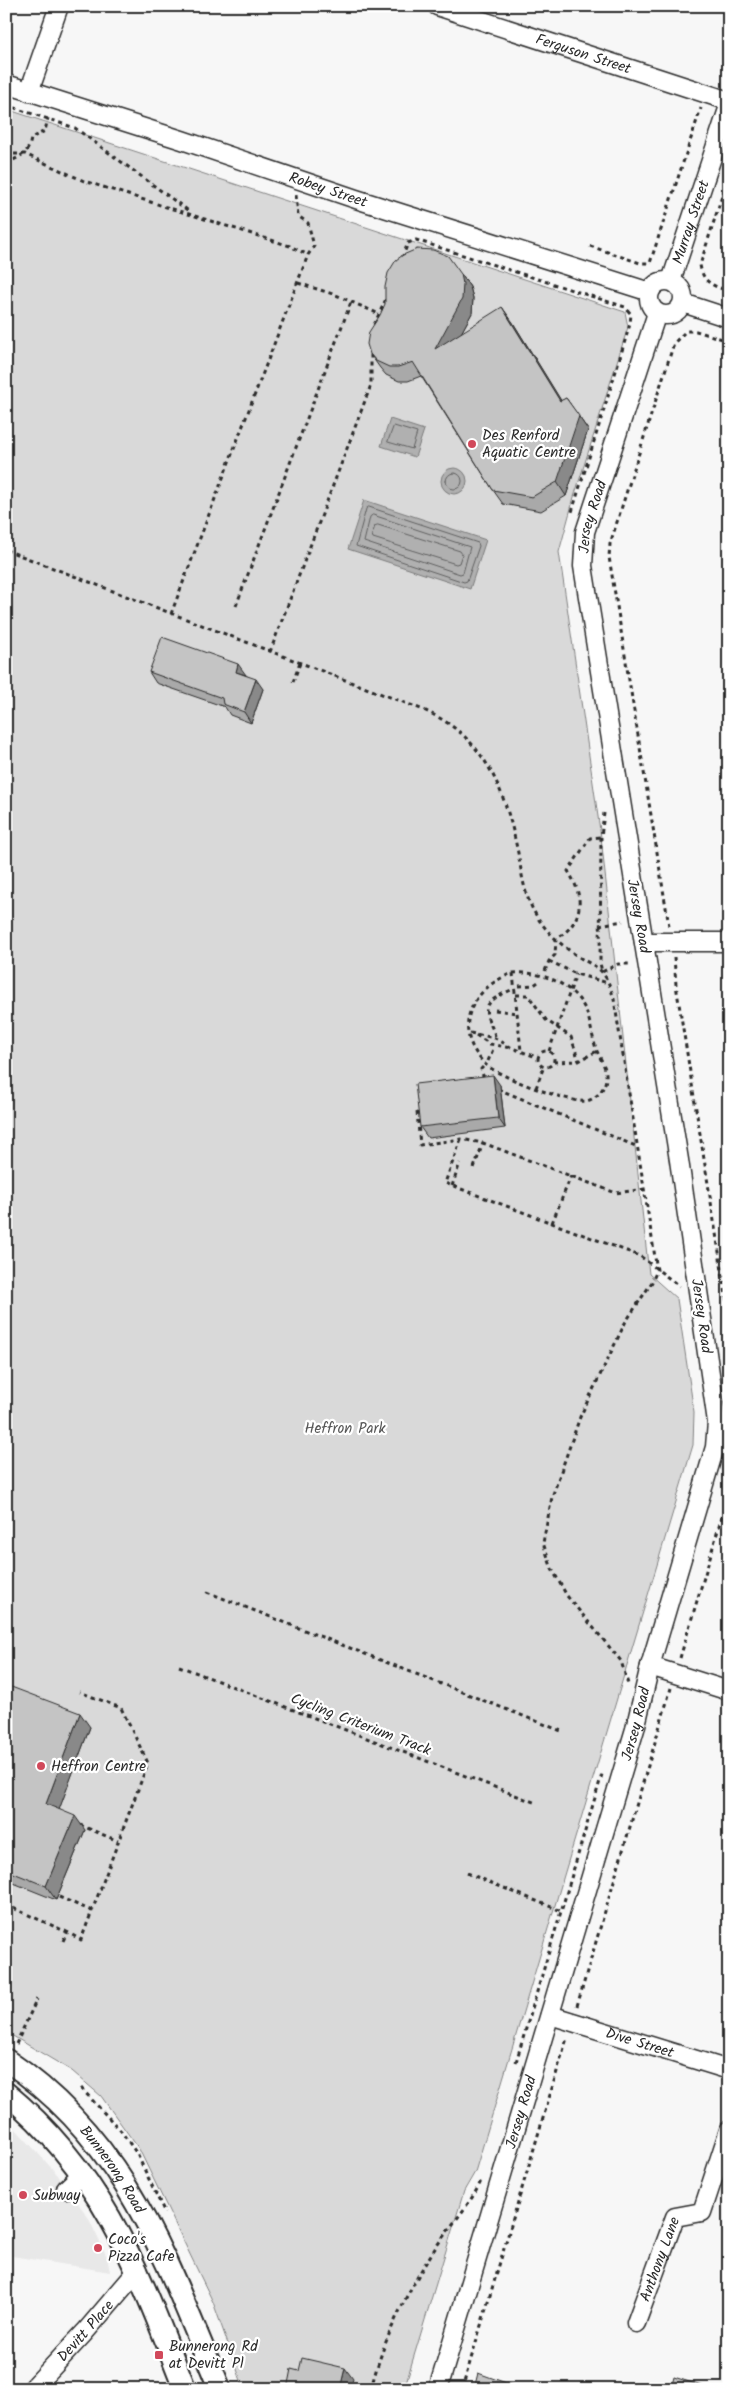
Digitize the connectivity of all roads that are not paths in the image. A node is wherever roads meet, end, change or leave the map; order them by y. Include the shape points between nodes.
1 (59, 6) edge
2 (437, 6) edge
3 (6, 84) edge
4 (29, 92) junction
5 (729, 101) edge
6 (729, 106) edge
7 (671, 281) junction
8 (650, 292) junction
9 (683, 303) junction
10 (657, 313) junction
11 (729, 318) edge
12 (644, 942) junction
13 (729, 942) edge
14 (722, 1449) edge
15 (650, 1666) junction
16 (729, 1691) edge
17 (550, 2015) junction
18 (11, 2052) edge
19 (729, 2070) edge
20 (6, 2093) edge
21 (729, 2130) edge
22 (83, 2173) junction
23 (66, 2189) dead end
24 (138, 2270) junction
25 (636, 2323) dead end
26 (32, 2389) edge
27 (185, 2389) edge
28 (220, 2389) edge
29 (438, 2389) edge

1 - 4 street
2 - 5 street, Ferguson Street
3 - 4 street, Robey Street
4 - 8 street, Robey Street
6 - 7 street, Murray Street
7 - 8 street via 656,284
7 - 9 street via 683,292
8 - 10 street via 650,304
9 - 10 street via 672,314
9 - 11 street
10 - 12 street, Jersey Road via 585,532 584,548 606,718
12 - 13 street
12 - 14 street, Jersey Road
14 - 15 street, Jersey Road
15 - 16 street
15 - 17 street, Jersey Road via 635,1729
17 - 19 street, Dive Street
17 - 29 street, Jersey Road
18 - 28 main road, Bunnerong Road via 110,2160 153,2233
20 - 22 main road, Bunnerong Road via 42,2126
21 - 25 street, Anthony Lane via 702,2212 675,2217
22 - 23 street
22 - 24 main road, Bunnerong Road
24 - 26 street, Devitt Place
24 - 27 main road, Bunnerong Road

